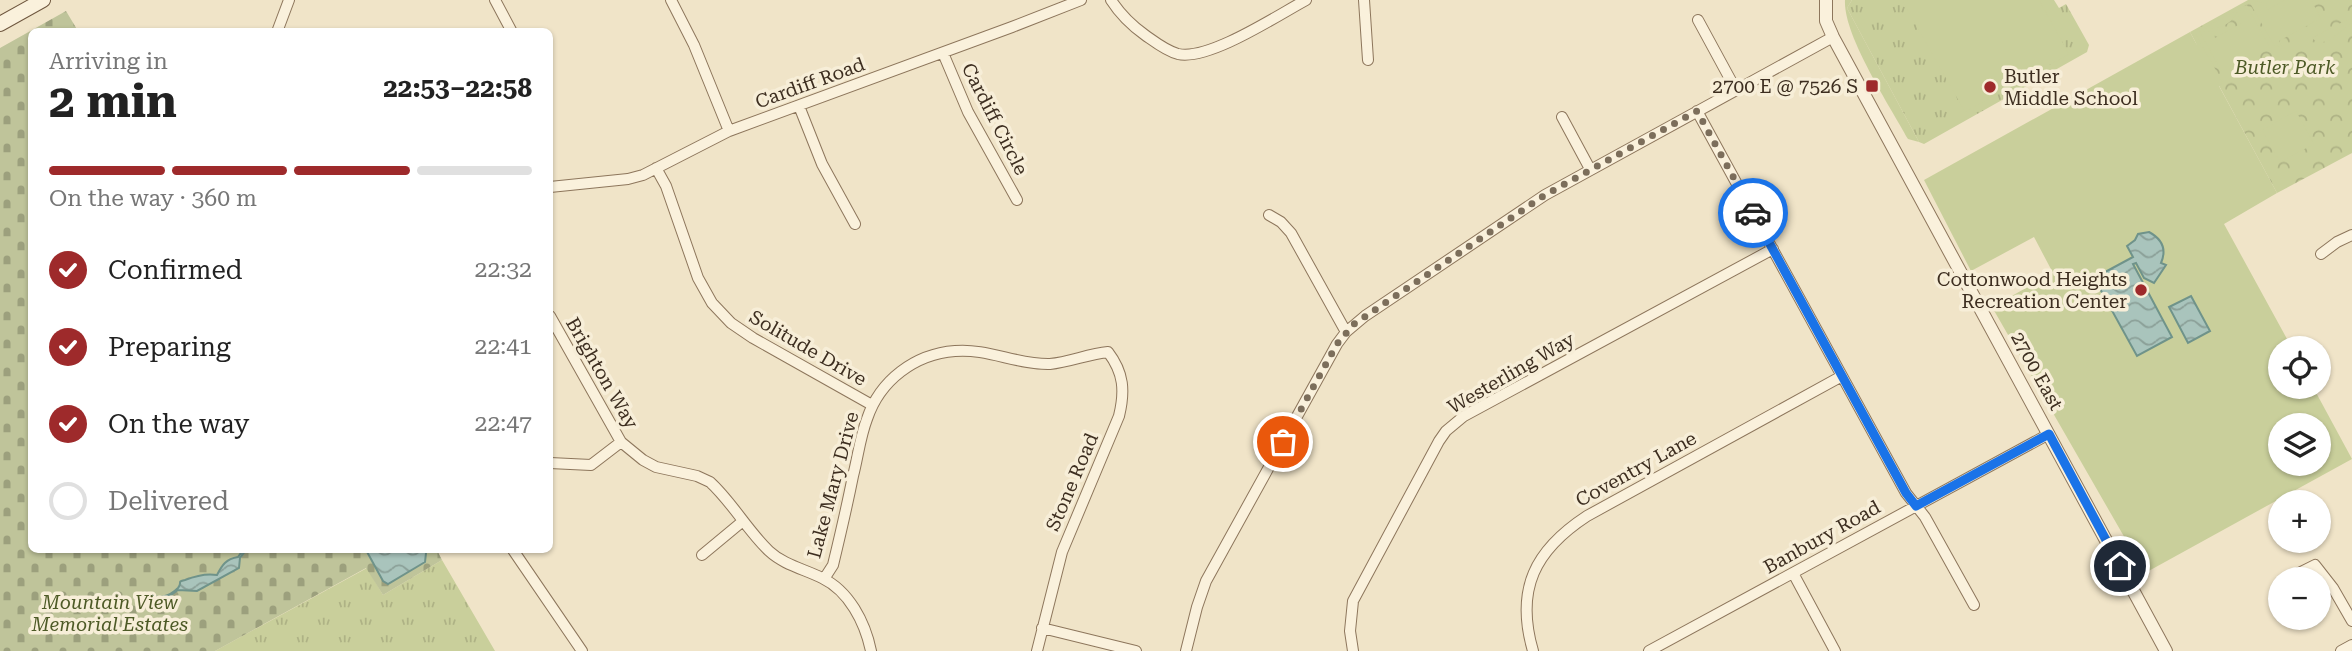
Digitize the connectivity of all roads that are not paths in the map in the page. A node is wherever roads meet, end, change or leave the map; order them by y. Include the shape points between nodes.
1 (42, 0) edge
2 (289, 0) edge
3 (495, 0) edge
4 (671, 0) edge
5 (1082, 0) edge
6 (1111, 0) edge
7 (1307, 0) edge
8 (1364, 0) edge
9 (1826, 0) edge
10 (1698, 20) dead end
11 (0, 24) edge
12 (278, 28) edge
13 (510, 28) edge
14 (1833, 37) junction
15 (943, 53) junction
16 (1368, 60) dead end
17 (1736, 90) junction
18 (799, 106) junction
19 (1697, 111) junction
20 (1562, 117) dead end
21 (729, 131) junction
22 (656, 168) junction
23 (1590, 169) junction
24 (553, 187) edge
25 (1017, 200) dead end
26 (1269, 215) dead end
27 (855, 224) dead end
28 (2352, 235) edge
29 (1773, 249) junction
30 (2321, 254) dead end
31 (553, 322) edge
32 (1346, 332) junction
33 (1108, 352) joint
34 (1842, 376) junction
35 (872, 405) junction
36 (2049, 434) junction
37 (621, 442) junction
38 (553, 463) edge
39 (1916, 506) junction
40 (743, 521) junction
41 (515, 553) edge
42 (702, 555) dead end
43 (1793, 573) junction
44 (824, 579) junction
45 (2331, 585) edge
46 (1974, 605) dead end
47 (2352, 621) edge
48 (1042, 628) junction
49 (2352, 645) edge
50 (582, 651) edge
51 (871, 651) edge
52 (1037, 651) edge
53 (1136, 651) edge
54 (1186, 651) edge
55 (1353, 651) edge
56 (1532, 651) edge
57 (1649, 651) edge
58 (1835, 651) edge
59 (2166, 651) edge
60 (2341, 651) edge

1 - 11 main road
2 - 12 street
3 - 13 street
4 - 21 street
5 - 15 street, Cardiff Road
6 - 7 street via 1131,25 1180,55 1220,46
8 - 16 street
9 - 14 street, 2700 East via 1826,21
10 - 17 street
14 - 17 street
14 - 36 street, 2700 East
15 - 18 street, Cardiff Road
15 - 25 street, Cardiff Circle via 968,112
17 - 19 street
18 - 21 street, Cardiff Road
18 - 27 street via 822,164
19 - 23 street
19 - 29 street
20 - 23 street
21 - 22 street, Cardiff Road
22 - 24 street, Cardiff Road via 628,179
22 - 35 street, Solitude Drive via 712,303 753,338
23 - 32 street via 1512,215
26 - 32 street via 1291,233
28 - 30 street
29 - 34 street
29 - 55 street, Westerling Way via 1464,416 1446,431 1359,586 1350,616
31 - 37 street, Brighton Way
32 - 54 street via 1206,581
33 - 35 street, Lake Mary Drive via 1049,364 979,352 937,353 905,368
33 - 48 street, Stone Road via 1123,380 1124,398 1062,552
34 - 39 street
34 - 56 street, Coventry Lane via 1587,516 1555,539 1528,589 1526,622
35 - 44 street, Lake Mary Drive via 833,565
36 - 39 street, Banbury Road
36 - 59 street, 2700 East
37 - 38 street via 591,465
37 - 40 street, Brighton Way via 656,467 710,482
39 - 43 street, Banbury Road
39 - 46 street
40 - 42 street
40 - 44 street, Brighton Way via 777,558
41 - 50 street
43 - 57 street, Banbury Road
43 - 58 street
44 - 51 street, Brighton Way via 857,612
45 - 47 street
48 - 52 street, Stone Road
48 - 53 street
49 - 60 street

